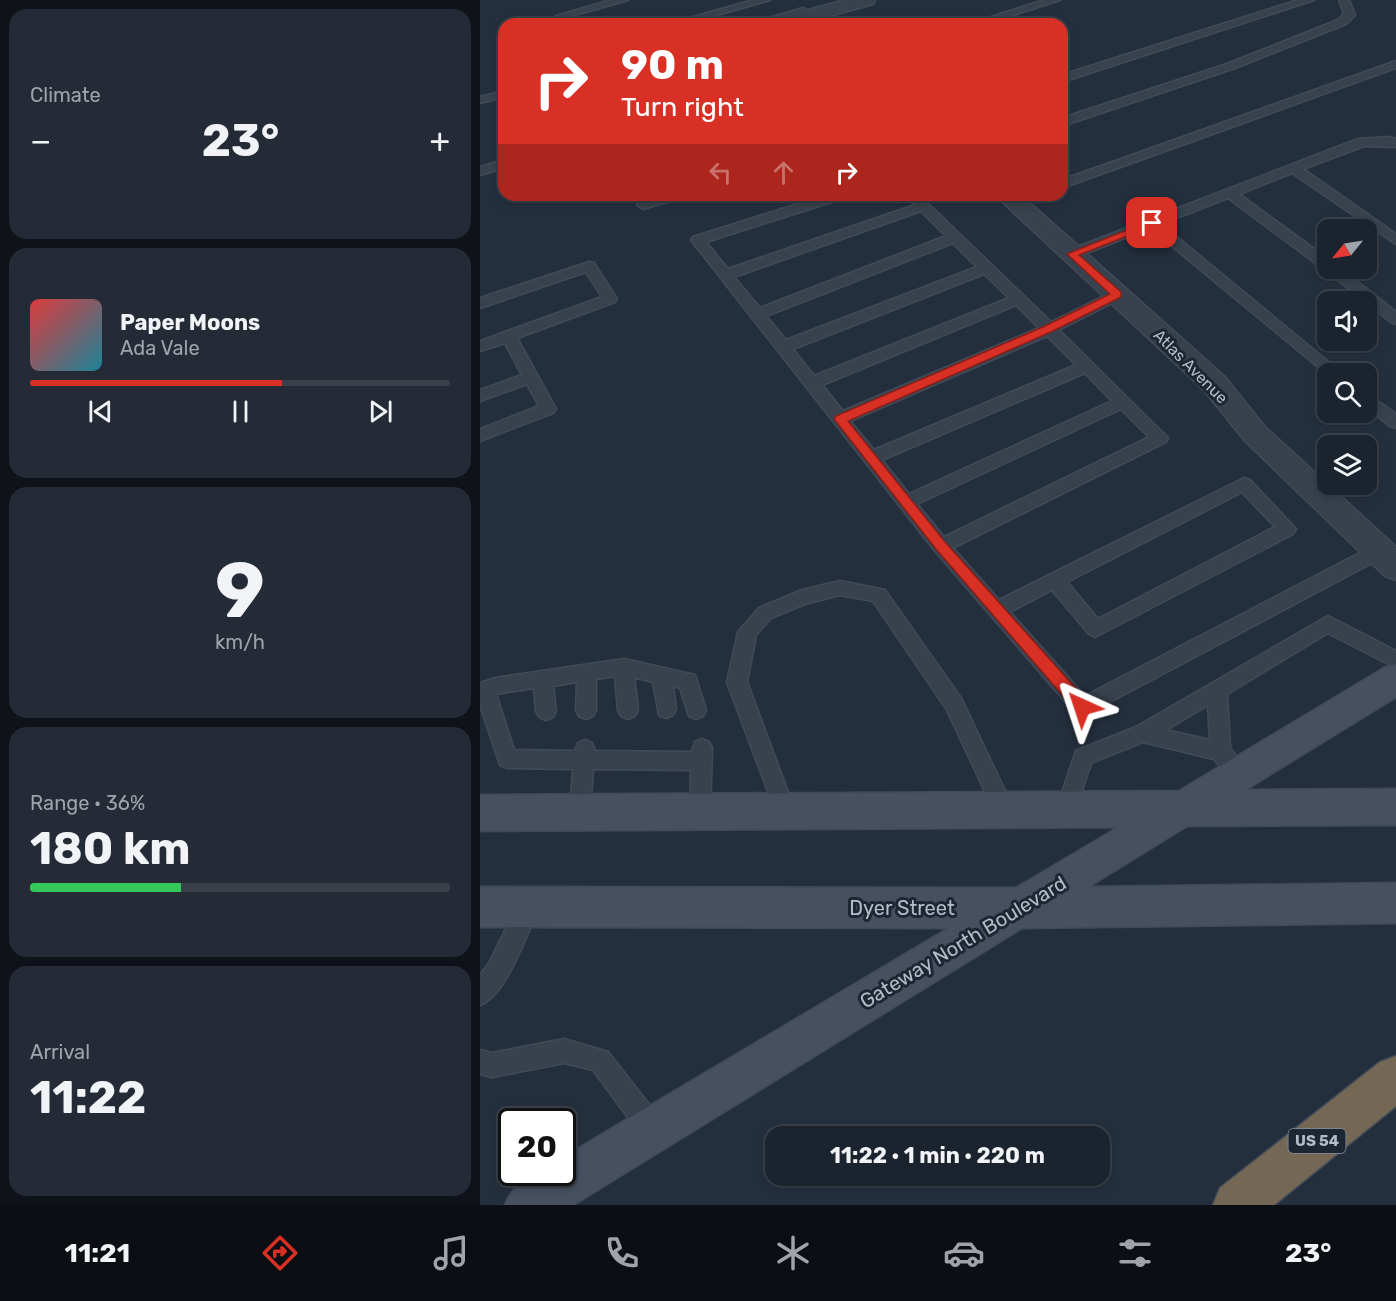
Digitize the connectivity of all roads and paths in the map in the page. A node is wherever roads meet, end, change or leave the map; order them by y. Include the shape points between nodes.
1 (623, 0) edge
2 (765, 0) edge
3 (866, 0) edge
4 (1055, 0) edge
5 (1309, 0) edge
6 (1344, 0) edge
7 (732, 4) edge
8 (805, 13) edge
9 (563, 18) edge
10 (691, 18) edge
11 (782, 18) edge
12 (995, 18) edge
13 (1396, 64) edge
14 (1068, 78) edge
15 (498, 96) edge
16 (480, 100) edge
17 (1068, 120) edge
18 (1396, 143) edge
19 (498, 166) edge
20 (1293, 168) junction
21 (480, 171) edge
22 (1068, 182) edge
23 (1229, 193) junction
24 (656, 201) edge
25 (820, 201) edge
26 (919, 201) edge
27 (1021, 201) edge
28 (643, 205) dead end
29 (924, 206) junction
30 (1152, 223) junction
31 (955, 237) junction
32 (1396, 240) edge
33 (1072, 254) junction
34 (1317, 258) edge
35 (987, 268) junction
36 (725, 275) junction
37 (1344, 279) edge
38 (1117, 295) junction
39 (1019, 299) junction
40 (480, 303) edge
41 (757, 314) junction
42 (1396, 319) edge
43 (1049, 328) junction
44 (509, 336) junction
45 (480, 346) edge
46 (783, 347) junction
47 (1323, 363) edge
48 (1087, 366) junction
49 (531, 377) junction
50 (812, 383) junction
51 (480, 396) edge
52 (1123, 402) junction
53 (1377, 407) edge
54 (840, 419) junction
55 (1396, 422) edge
56 (480, 435) edge
57 (871, 458) junction
58 (906, 502) junction
59 (941, 546) junction
60 (1388, 559) edge
61 (1054, 580) junction
62 (996, 610) junction
63 (1396, 660) edge
64 (624, 667) junction
65 (587, 672) junction
66 (662, 675) junction
67 (543, 678) junction
68 (1396, 679) edge
69 (482, 691) edge
70 (1217, 691) junction
71 (666, 709) dead end
72 (586, 710) dead end
73 (628, 710) dead end
74 (696, 710) dead end
75 (546, 711) dead end
76 (1143, 733) junction
77 (584, 755) junction
78 (1229, 762) junction
79 (1396, 807) edge
80 (1179, 809) junction
81 (1004, 810) junction
82 (1066, 810) junction
83 (580, 812) junction
84 (700, 812) junction
85 (785, 812) junction
86 (480, 813) edge
87 (1396, 903) edge
88 (480, 907) edge
89 (528, 907) junction
90 (1019, 908) junction
91 (480, 994) edge
92 (480, 1062) edge
93 (1396, 1078) edge
94 (653, 1130) junction
95 (529, 1205) edge
96 (1237, 1205) edge

1 - 9 lane
2 - 7 lane
3 - 8 street
4 - 12 lane
5 - 14 lane
6 - 17 lane via 1350,15 1342,22 1231,66
7 - 10 lane
8 - 11 lane
13 - 22 lane
15 - 16 lane
18 - 20 lane via 1362,142
19 - 21 lane
20 - 23 lane
20 - 32 lane
23 - 30 lane
23 - 34 lane
24 - 28 lane
25 - 36 lane via 698,240
26 - 29 lane
27 - 33 street, Atlas Avenue
29 - 31 lane
29 - 36 lane
30 - 33 lane
30 - 47 lane
31 - 35 lane
31 - 41 lane
33 - 38 street, Atlas Avenue
35 - 39 lane
35 - 46 lane
36 - 41 lane
37 - 42 lane
38 - 43 lane
38 - 60 street, Atlas Avenue via 1214,383 1255,434
39 - 43 lane
39 - 50 lane
40 - 44 lane via 589,266 610,299
41 - 46 lane
43 - 48 lane
43 - 54 lane
44 - 45 lane
44 - 49 lane
46 - 50 lane
48 - 52 lane
48 - 57 lane
49 - 51 lane
49 - 56 lane via 548,409
50 - 54 lane
52 - 58 lane
52 - 59 lane via 1161,438
53 - 55 lane
54 - 57 lane
57 - 58 lane
58 - 59 lane
59 - 62 lane
60 - 62 lane via 1082,707
61 - 61 lane via 1244,484 1287,529 1095,629
61 - 62 lane
63 - 70 lane via 1328,624
64 - 65 lane
64 - 66 lane
64 - 73 lane
65 - 67 lane
65 - 72 lane
66 - 71 lane
66 - 74 lane via 688,681
67 - 69 lane
67 - 75 lane
68 - 78 main road, Gateway North Boulevard
69 - 77 lane via 507,759
70 - 76 lane
70 - 78 lane
76 - 78 lane
76 - 82 lane via 1083,757
77 - 83 lane
77 - 84 lane via 702,754
78 - 80 main road, Gateway North Boulevard
79 - 80 main road
80 - 82 main road
80 - 90 main road, Gateway North Boulevard
81 - 82 main road
81 - 85 main road
81 - 85 lane via 954,704 879,595 840,588 802,597 765,612 747,632 736,682
83 - 84 main road
83 - 86 main road
84 - 85 main road
87 - 90 main road, Dyer Street
88 - 89 main road, Dyer Street
89 - 90 main road, Dyer Street
89 - 91 lane via 498,970
90 - 94 main road, Gateway North Boulevard
92 - 94 lane via 492,1065 564,1051 600,1060
93 - 96 highway, US 54
94 - 95 main road, Gateway North Boulevard

